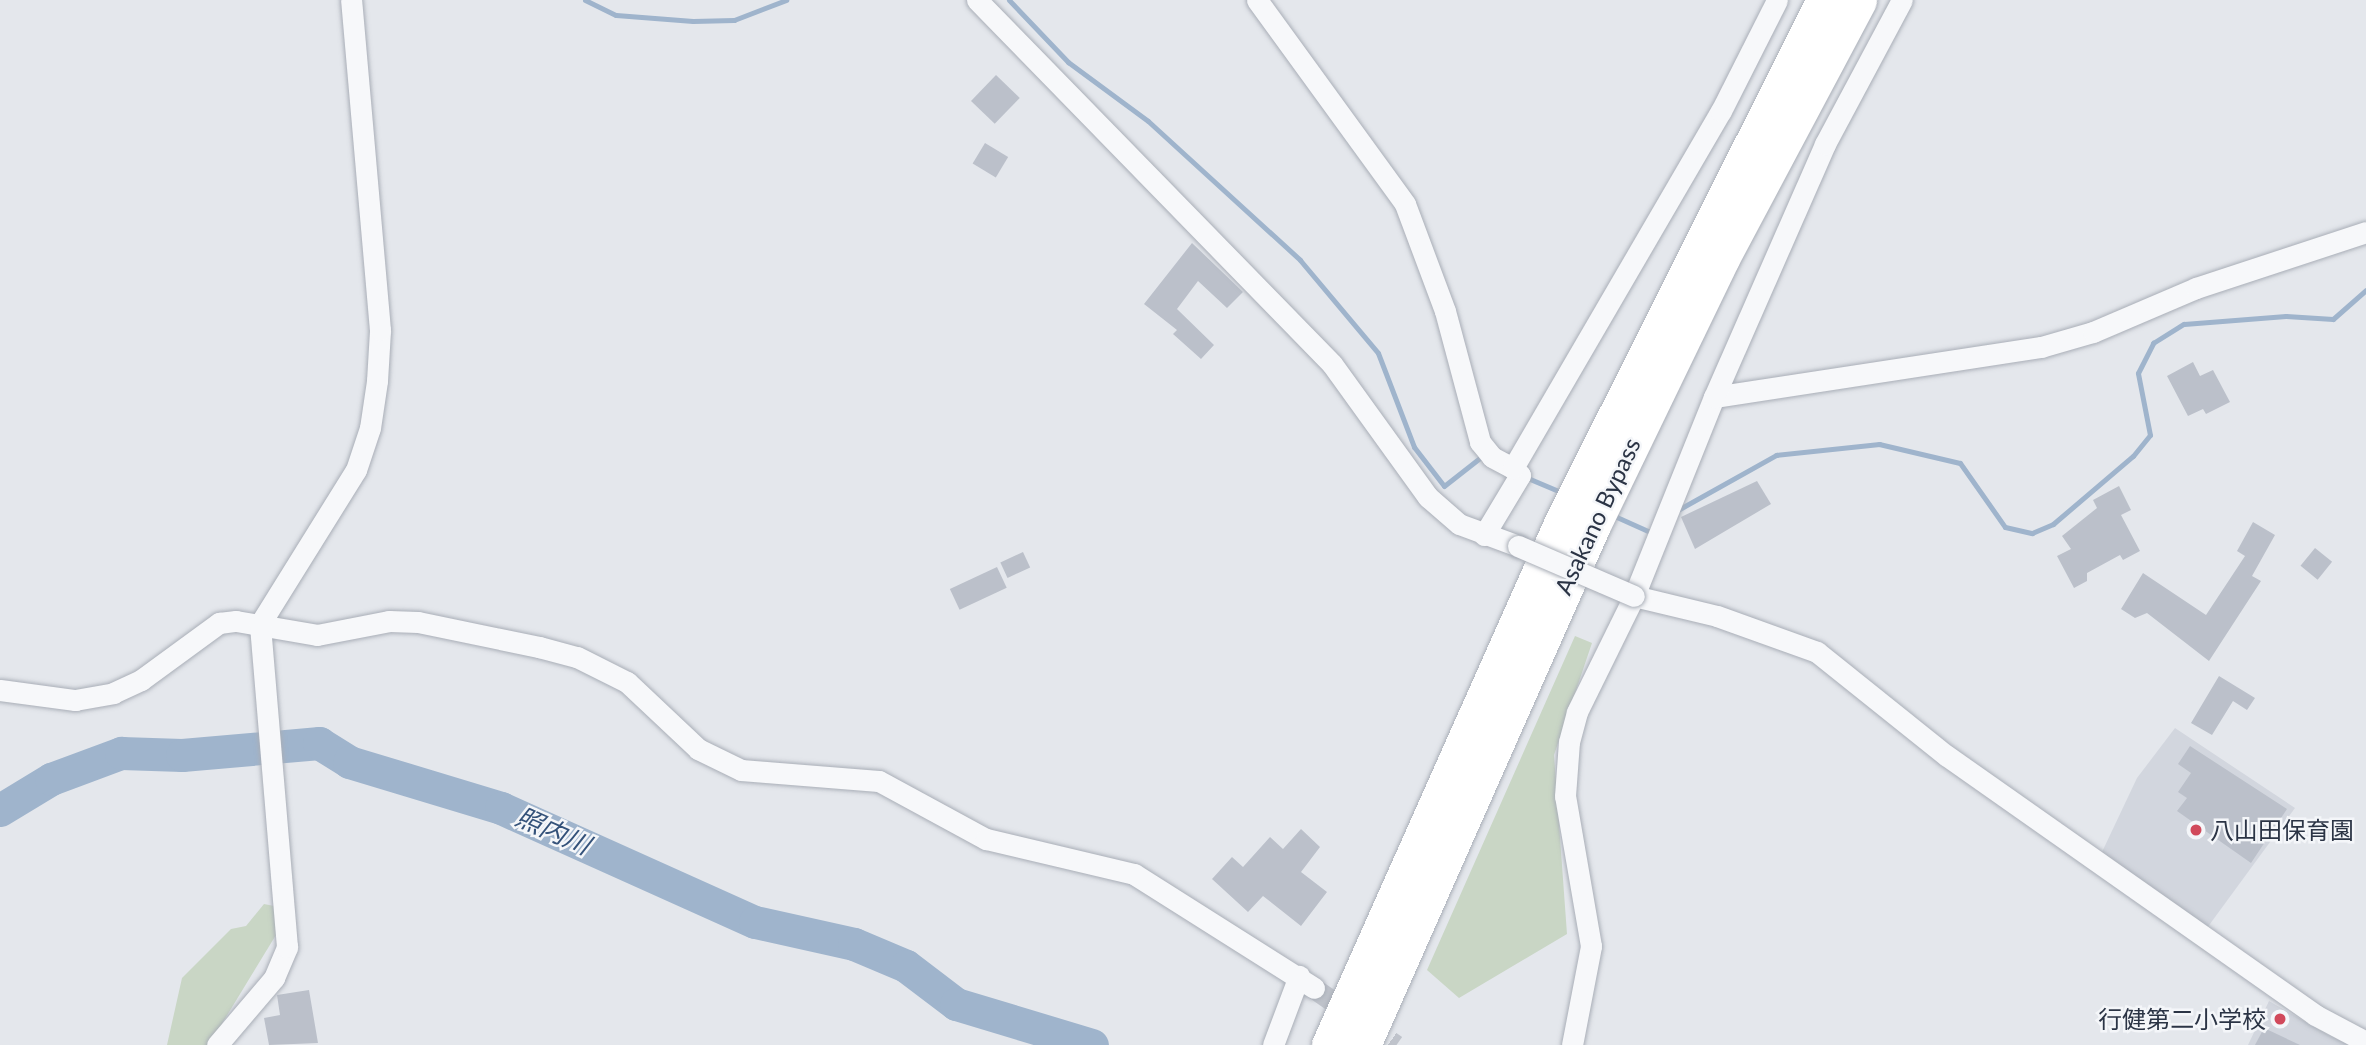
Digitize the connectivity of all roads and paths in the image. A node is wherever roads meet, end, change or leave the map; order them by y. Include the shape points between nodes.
1 (351, 0) edge
2 (977, 0) edge
3 (1258, 0) edge
4 (1777, 0) edge
5 (1825, 0) edge
6 (1858, 0) edge
7 (1902, 0) edge
8 (2366, 232) edge
9 (1714, 397) junction
10 (1513, 468) junction
11 (1484, 535) junction
12 (1634, 596) junction
13 (260, 624) junction
14 (0, 690) edge
15 (2366, 1042) edge
16 (217, 1045) edge
17 (1273, 1045) edge
18 (1330, 1045) edge
19 (1362, 1045) edge
20 (1572, 1045) edge

1 - 13 street via 380,330 377,381 370,428 356,470
2 - 11 street via 1332,364 1428,497 1459,524
3 - 10 street via 1405,204 1445,311 1480,442 1492,457
4 - 10 street via 1721,111
5 - 18 highway, Asakano Bypass via 1562,524
6 - 19 highway, Asakano Bypass via 1721,258 1592,525
7 - 9 street via 1825,144
8 - 9 street via 2196,288 2093,332 2040,347
9 - 12 street
10 - 11 street via 1520,475
11 - 12 street, bridge
12 - 15 street via 1717,616 1817,652 1958,764 2315,1015
12 - 20 street via 1577,712 1567,753 1567,829 1591,946
13 - 14 street via 219,623 141,680 113,693 75,700
13 - 16 street via 286,947 274,978
13 - 17 street via 325,635 389,621 418,622 578,657 627,682 698,749 741,770 879,781 986,839 1134,874 1306,982

